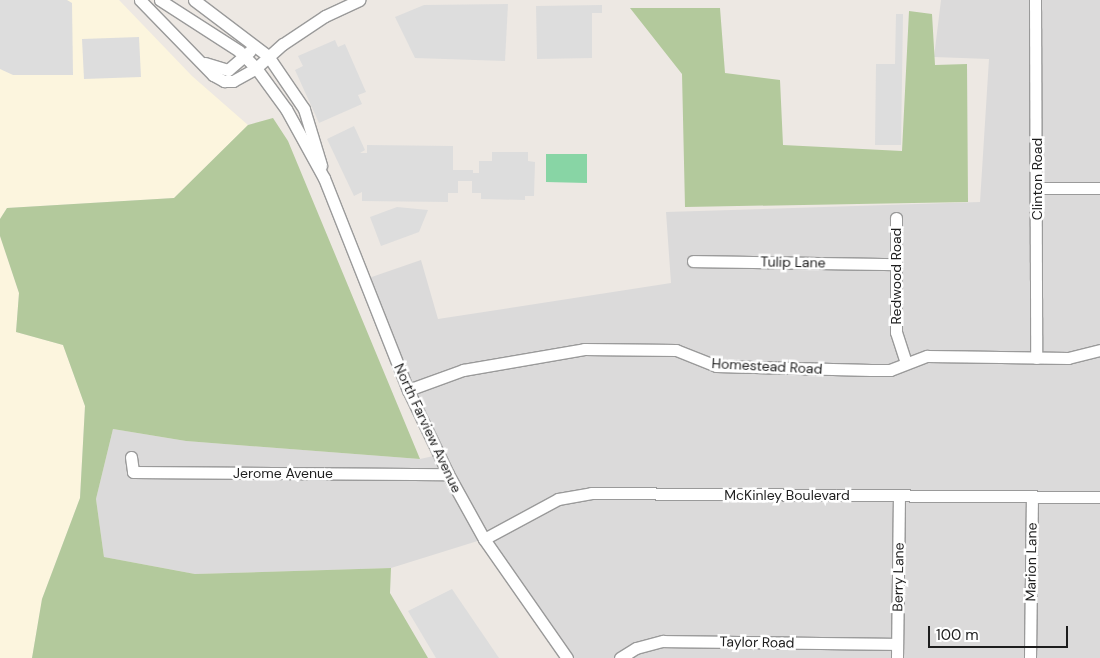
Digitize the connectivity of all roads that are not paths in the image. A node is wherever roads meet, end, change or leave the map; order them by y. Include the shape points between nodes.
1 (140, 0) edge
2 (160, 0) edge
3 (194, 0) edge
4 (359, 0) edge
5 (1036, 0) edge
6 (255, 45) junction
7 (246, 56) junction
8 (268, 56) junction
9 (201, 61) junction
10 (256, 68) junction
11 (324, 178) junction
12 (1037, 188) junction
13 (1100, 188) edge
14 (896, 218) dead end
15 (693, 261) dead end
16 (894, 264) junction
17 (1100, 350) edge
18 (1036, 358) junction
19 (906, 362) junction
20 (408, 390) junction
21 (131, 457) dead end
22 (448, 474) junction
23 (899, 496) junction
24 (1032, 497) junction
25 (1100, 498) edge
26 (484, 538) junction
27 (897, 644) junction
28 (567, 658) edge
29 (620, 658) edge
30 (897, 658) edge
31 (1030, 658) edge

1 - 9 street
2 - 7 street, North Farview Avenue via 220,35
3 - 6 street, North Farview Avenue
4 - 8 street via 325,16
5 - 12 street, Clinton Road
6 - 7 street
6 - 8 street, North Farview Avenue
7 - 9 street via 228,70 216,69
7 - 10 street, North Farview Avenue
8 - 10 street
8 - 11 street, North Farview Avenue via 304,110
9 - 10 street via 213,75 224,81 233,81
10 - 11 street, North Farview Avenue via 286,109
11 - 20 street, North Farview Avenue
12 - 13 street
12 - 18 street, Clinton Road
14 - 16 street, Redwood Road
15 - 16 street, Tulip Lane
16 - 19 street, Redwood Road via 896,332
17 - 18 street, Homestead Road via 1068,358
18 - 19 street, Homestead Road via 939,356
19 - 20 street, Homestead Road via 890,370 716,366 676,350 584,349 462,370
20 - 22 street, North Farview Avenue
21 - 22 street, Jerome Avenue via 134,472
22 - 26 street, North Farview Avenue
23 - 24 street, McKinley Boulevard
23 - 26 street, McKinley Boulevard via 591,493 558,499
23 - 27 street, Berry Lane
24 - 25 street, McKinley Boulevard
24 - 31 street, Marion Lane
26 - 28 street, North Farview Avenue
27 - 29 street, Taylor Road via 663,641 636,648
27 - 30 street, Berry Lane

